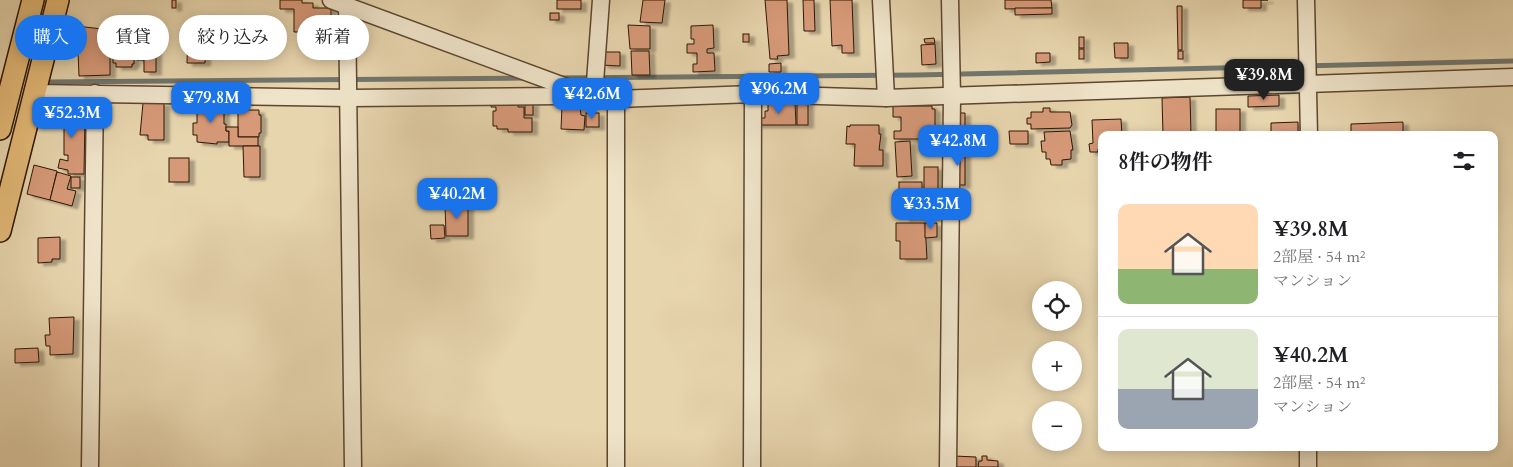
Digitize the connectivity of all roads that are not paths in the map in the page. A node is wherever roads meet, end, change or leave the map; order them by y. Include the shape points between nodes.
1 (33, 0) edge
2 (58, 0) edge
3 (331, 0) edge
4 (602, 0) edge
5 (881, 0) edge
6 (950, 0) edge
7 (1306, 0) edge
8 (347, 6) junction
9 (1513, 78) edge
10 (1309, 86) junction
11 (572, 89) junction
12 (5, 93) edge
13 (36, 93) junction
14 (94, 93) junction
15 (753, 94) junction
16 (594, 96) junction
17 (952, 96) junction
18 (350, 98) junction
19 (886, 98) junction
20 (616, 99) junction
21 (0, 129) edge
22 (1309, 131) edge
23 (0, 231) edge
24 (1308, 451) edge
25 (90, 467) edge
26 (353, 467) edge
27 (616, 467) edge
28 (752, 467) edge
29 (948, 467) edge
30 (1308, 467) edge

1 - 12 main road
2 - 13 main road
3 - 8 street
4 - 16 street
5 - 19 street
6 - 17 street
7 - 10 street
8 - 11 street
8 - 18 street
9 - 10 street
10 - 17 street
10 - 22 street
11 - 16 street
11 - 18 street via 557,96
12 - 21 main road
13 - 14 street
13 - 23 main road
14 - 18 street
14 - 25 street
15 - 19 street
15 - 20 street
15 - 28 street
16 - 20 street
17 - 19 street
17 - 29 street
18 - 26 street
20 - 27 street
24 - 30 street

